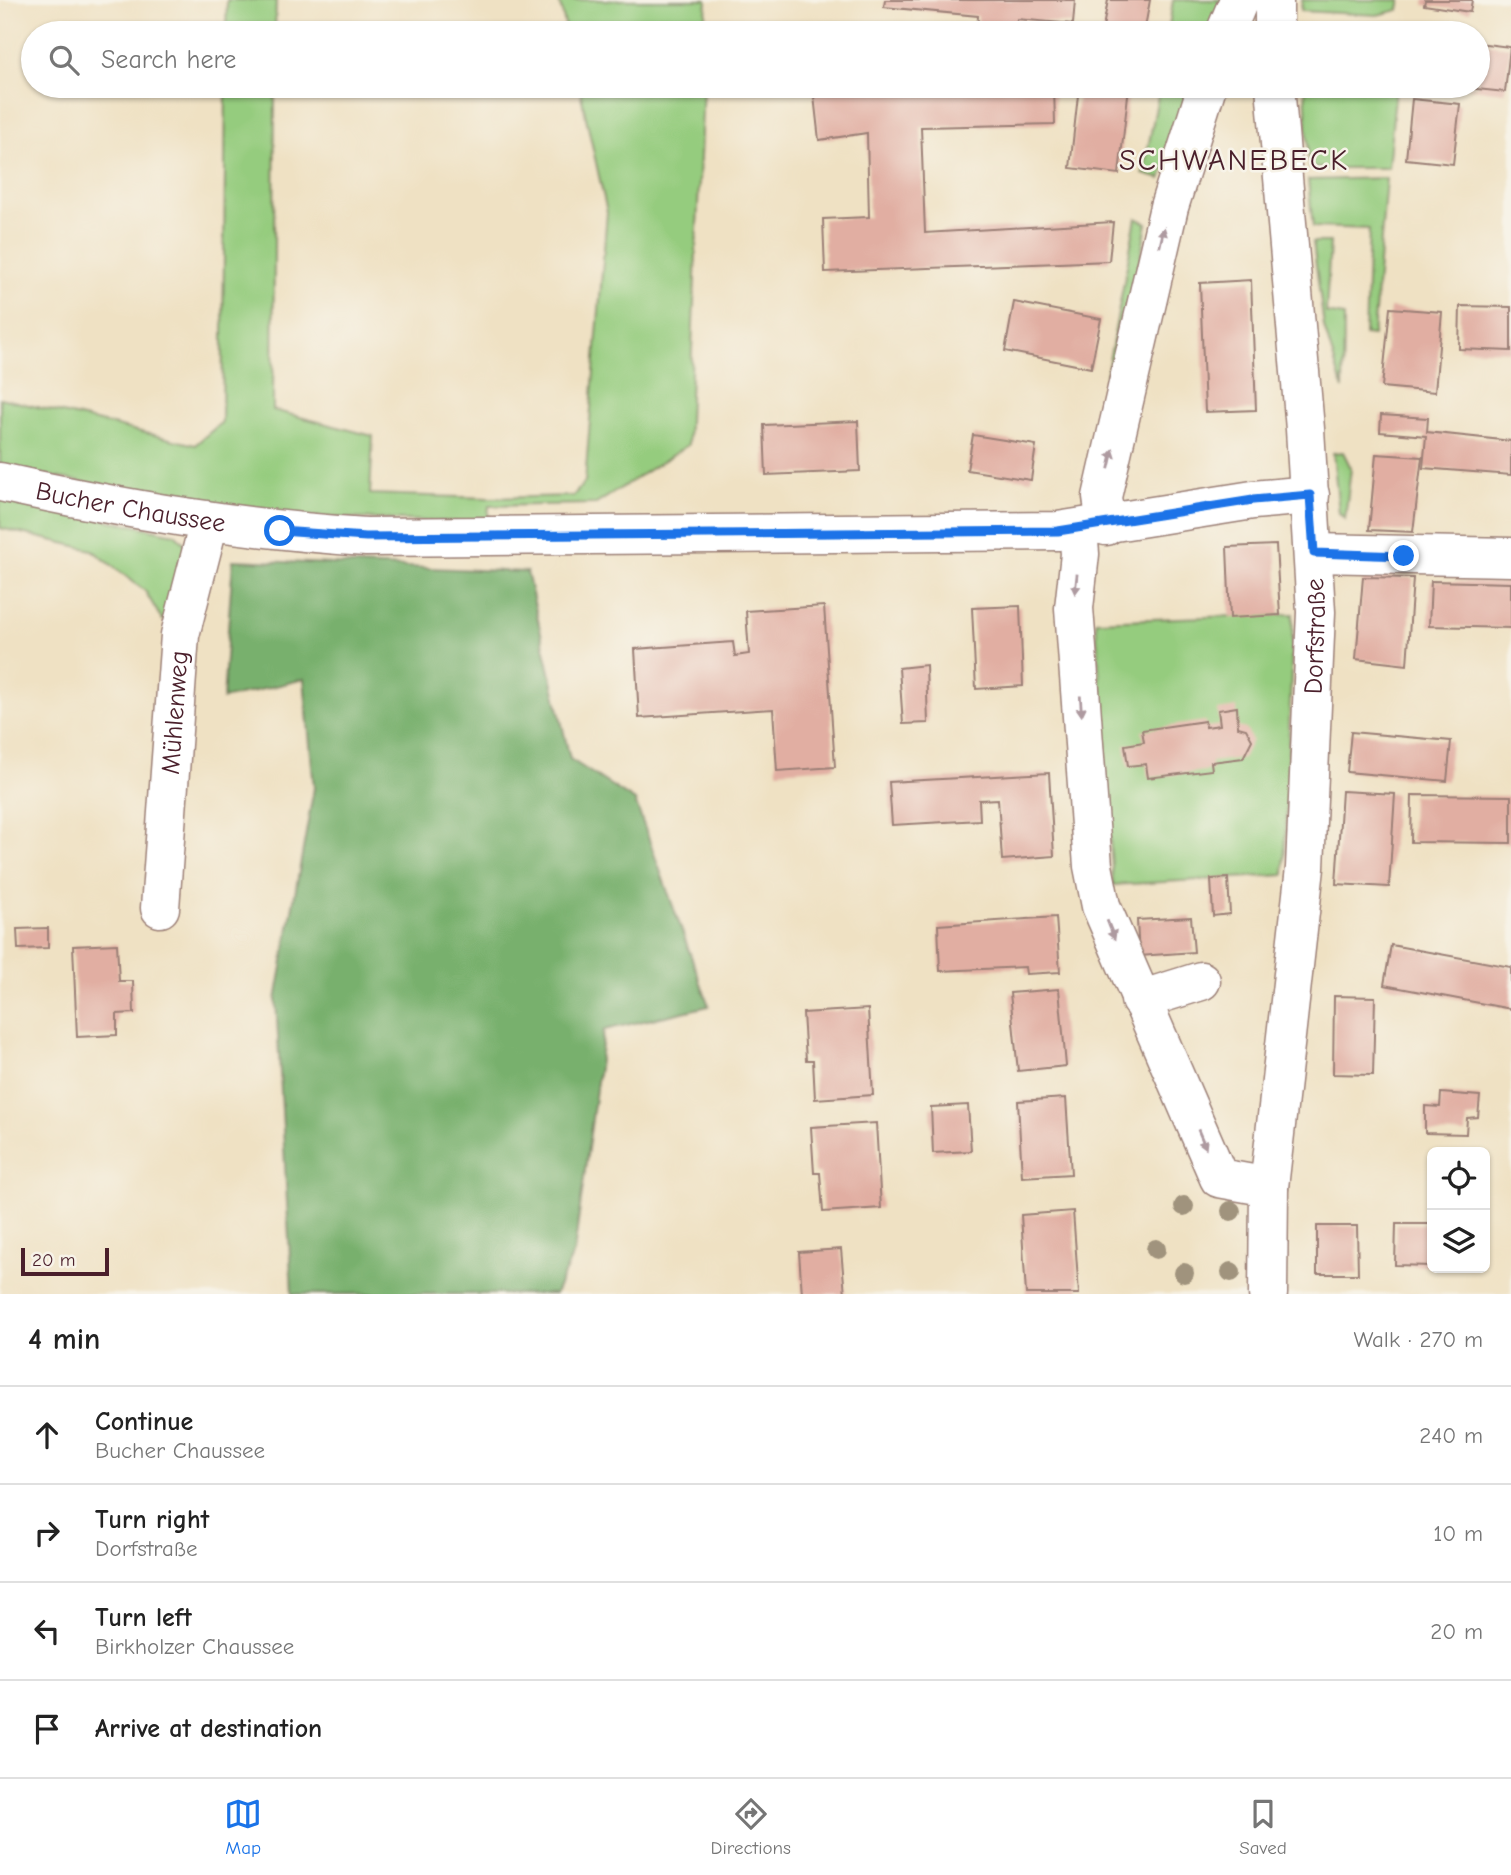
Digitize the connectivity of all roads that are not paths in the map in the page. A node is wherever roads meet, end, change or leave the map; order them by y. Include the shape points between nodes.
1 (1239, 0) edge
2 (1274, 0) edge
3 (1230, 21) edge
4 (1274, 21) edge
5 (1203, 98) edge
6 (1276, 98) edge
7 (0, 482) edge
8 (1310, 495) junction
9 (209, 522) junction
10 (1092, 528) junction
11 (1314, 553) junction
12 (1511, 557) edge
13 (160, 908) dead end
14 (1201, 981) dead end
15 (1140, 1000) junction
16 (1269, 1187) junction
17 (1268, 1294) edge

1 - 3 main road
2 - 4 main road
10 -> 5 main road via 1169,207
6 - 8 main road, Dorfstraße
7 - 9 main road, Bucher Chaussee
8 - 10 main road, Bucher Chaussee via 1253,500
8 - 11 main road, Dorfstraße
9 - 10 main road, Bucher Chaussee via 366,537
9 - 13 main road, Mühlenweg via 180,635
10 -> 15 main road via 1080,554 1074,608 1093,866 1101,906
11 - 12 main road
11 - 16 main road, Dorfstraße via 1316,612 1306,855
14 - 15 main road
15 -> 16 main road via 1219,1178
16 - 17 main road, Dorfstraße

